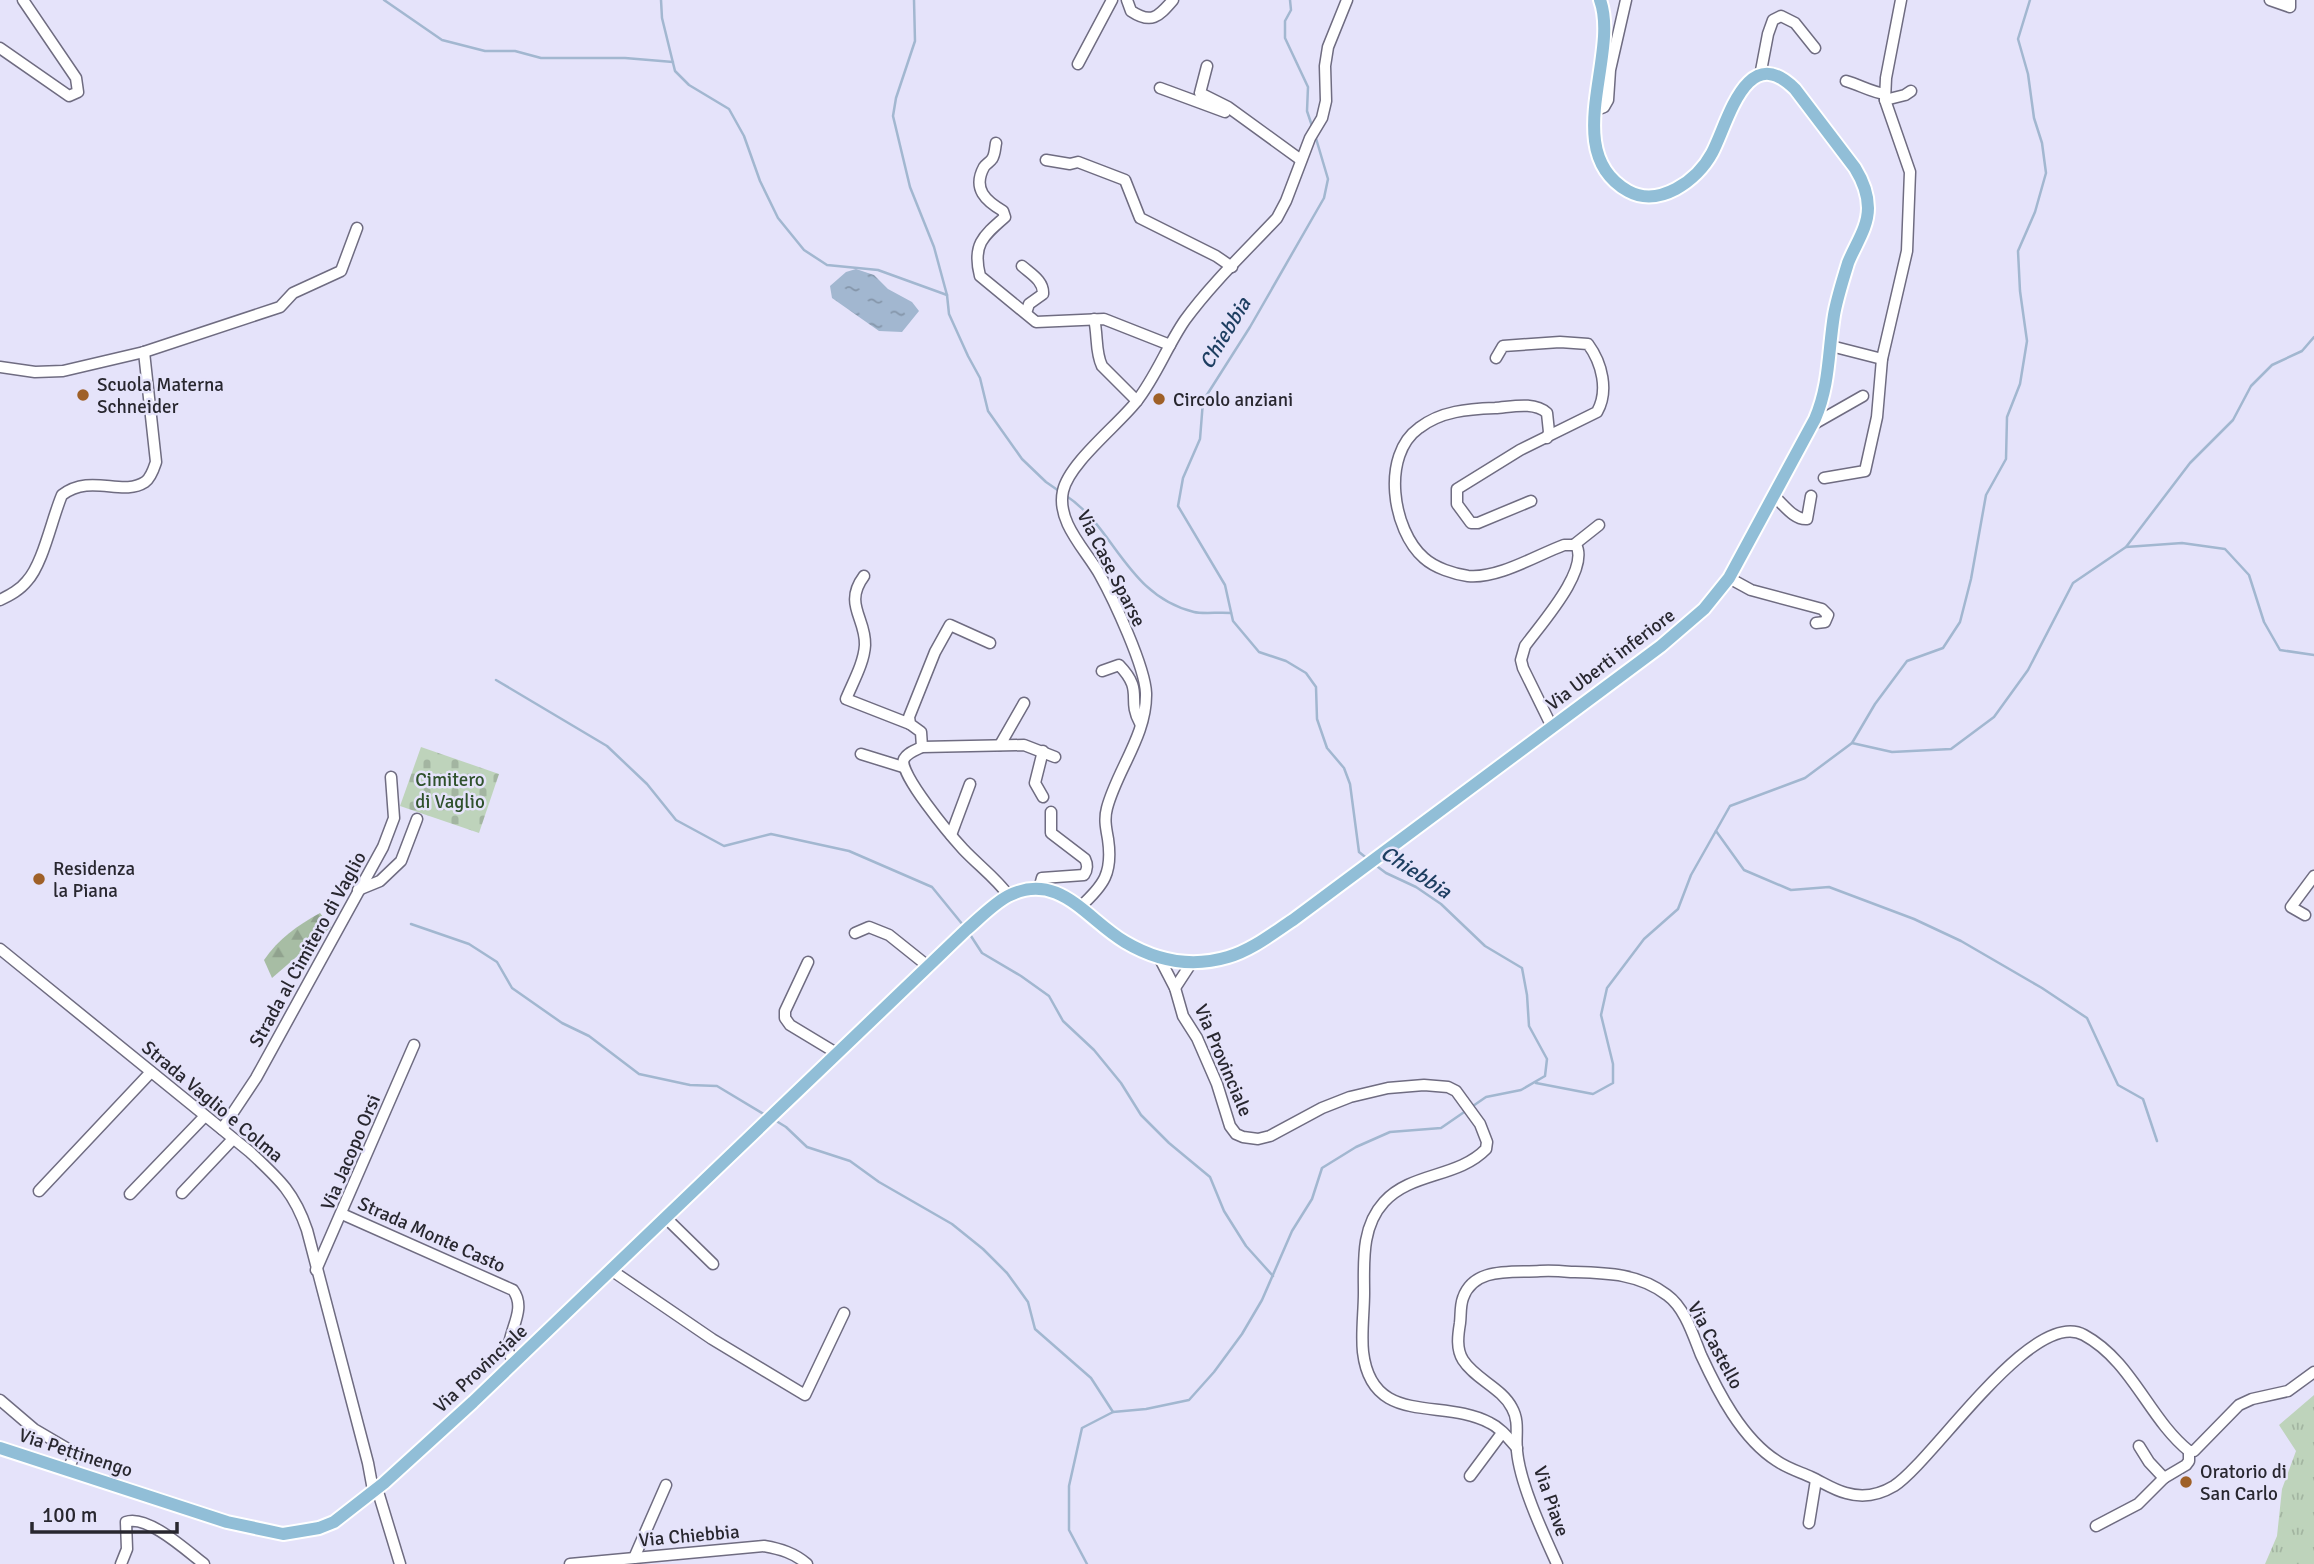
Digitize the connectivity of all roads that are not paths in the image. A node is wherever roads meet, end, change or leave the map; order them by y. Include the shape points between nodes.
1 (23, 0) edge
2 (1112, 0) edge
3 (1127, 0) edge
4 (1173, 0) edge
5 (1347, 0) edge
6 (1626, 0) edge
7 (1901, 0) edge
8 (2270, 0) edge
9 (2290, 0) edge
10 (1603, 3) edge
11 (0, 48) edge
12 (1815, 48) dead end
13 (1078, 64) dead end
14 (1207, 66) dead end
15 (1760, 76) junction
16 (1846, 81) dead end
17 (1160, 88) dead end
18 (1911, 91) dead end
19 (1885, 97) junction
20 (1594, 111) junction
21 (1241, 119) junction
22 (996, 143) dead end
23 (1046, 160) dead end
24 (1301, 160) junction
25 (357, 228) dead end
26 (1022, 266) dead end
27 (1232, 267) junction
28 (1026, 313) junction
29 (1094, 319) junction
30 (1170, 345) junction
31 (1831, 346) junction
32 (144, 352) junction
33 (1496, 358) dead end
34 (1882, 359) junction
35 (0, 367) edge
36 (1863, 396) dead end
37 (1137, 401) junction
38 (1812, 425) junction
39 (1547, 438) junction
40 (1824, 478) dead end
41 (1774, 496) junction
42 (1811, 496) dead end
43 (1531, 501) dead end
44 (1599, 525) dead end
45 (1575, 544) junction
46 (864, 576) dead end
47 (1729, 578) junction
48 (0, 600) edge
49 (1816, 623) dead end
50 (990, 643) dead end
51 (1101, 671) dead end
52 (1024, 703) dead end
53 (910, 724) junction
54 (1140, 724) junction
55 (1552, 727) junction
56 (1000, 745) junction
57 (922, 747) junction
58 (1043, 751) junction
59 (860, 754) dead end
60 (1055, 757) dead end
61 (903, 767) junction
62 (391, 777) dead end
63 (970, 784) dead end
64 (1042, 797) dead end
65 (1051, 812) dead end
66 (417, 819) dead end
67 (951, 835) junction
68 (2314, 876) edge
69 (1039, 889) junction
70 (358, 891) junction
71 (1009, 896) junction
72 (1080, 907) junction
73 (2305, 915) dead end
74 (855, 933) dead end
75 (0, 949) edge
76 (1160, 959) junction
77 (808, 962) dead end
78 (1192, 962) junction
79 (929, 967) junction
80 (1175, 988) junction
81 (414, 1045) dead end
82 (838, 1054) junction
83 (151, 1072) junction
84 (205, 1116) junction
85 (222, 1129) junction
86 (233, 1139) junction
87 (40, 1191) dead end
88 (182, 1193) dead end
89 (130, 1194) dead end
90 (342, 1214) junction
91 (666, 1218) junction
92 (713, 1264) dead end
93 (611, 1270) junction
94 (316, 1271) junction
95 (844, 1313) dead end
96 (514, 1363) junction
97 (2314, 1372) edge
98 (0, 1400) edge
99 (1502, 1433) junction
100 (2139, 1446) dead end
101 (0, 1448) edge
102 (1517, 1448) junction
103 (2189, 1451) junction
104 (68, 1470) junction
105 (1470, 1476) dead end
106 (2164, 1478) junction
107 (1816, 1479) junction
108 (666, 1485) dead end
109 (373, 1490) junction
110 (1809, 1523) dead end
111 (2096, 1526) dead end
112 (634, 1558) junction
113 (121, 1564) edge
114 (204, 1564) edge
115 (400, 1564) edge
116 (570, 1564) edge
117 (807, 1564) edge
118 (1556, 1564) edge

1 - 11 street via 76,78 78,92 63,93
2 - 13 street
3 - 4 street via 1131,11 1147,18 1158,16
5 - 24 street, Via Case Sparse via 1328,47 1326,101
6 - 20 street via 1608,100
7 - 19 street
8 - 9 street via 2290,7
10 - 20 main road
12 - 15 street via 1794,23 1781,16 1773,20
14 - 21 street via 1200,93
15 - 20 main road via 1740,91 1712,154 1697,173 1666,195 1631,193 1613,182 1598,155
15 - 31 main road, Via Uberti inferiore via 1780,76 1795,89 1855,168 1867,197 1864,230 1845,274
16 - 19 street
17 - 21 street
18 - 19 street
19 - 34 street via 1911,189 1907,251
21 - 24 street
22 - 28 street via 981,179 981,192 1005,218 980,241 978,268 986,282
23 - 27 street via 1078,162 1125,180 1140,218
24 - 27 street, Via Case Sparse via 1277,218
25 - 32 street via 341,271 293,293 280,307
26 - 28 street via 1044,290
27 - 30 street, Via Case Sparse via 1186,319
28 - 29 street via 1036,323
29 - 30 street via 1117,323
29 - 37 street via 1102,366
30 - 37 street, Via Case Sparse
31 - 34 street
31 - 38 main road, Via Uberti inferiore via 1824,397
32 - 35 street via 64,371
32 - 48 street via 156,462 152,475 131,486 81,485 62,495 29,580
33 - 39 street via 1503,346 1560,342 1588,344 1595,354 1604,388 1597,412
34 - 40 street via 1877,417 1865,471
36 - 38 street
37 - 54 street, Via Case Sparse via 1071,473 1062,510 1101,577 1136,655 1146,693
38 - 41 main road, Via Uberti inferiore
39 - 43 street via 1457,489 1457,504 1471,523
39 - 45 street via 1547,413 1537,406 1440,416 1417,429 1402,449 1395,469 1399,519 1407,538 1424,558 1442,569 1469,576 1490,574
41 - 42 street via 1803,520
41 - 47 main road, Via Uberti inferiore
44 - 45 street
45 - 55 street via 1580,555 1575,573 1525,646 1521,660
46 - 53 street via 856,589 855,609 865,645 846,699
47 - 49 street via 1751,590 1822,609 1828,615 1825,622
47 - 55 main road, Via Uberti inferiore via 1686,625
50 - 53 street via 950,625 922,682
51 - 54 street via 1119,665 1131,677
52 - 56 street
53 - 57 street via 921,732
54 - 72 street, Via Case Sparse via 1106,808 1110,870
55 - 78 main road, Via Uberti inferiore via 1293,920 1229,957
56 - 57 street
56 - 58 street
57 - 61 street via 904,759
58 - 60 street
58 - 64 street via 1035,783
59 - 61 street
61 - 67 street
62 - 70 street, Strada al Cimitero di Vaglio via 392,827
63 - 67 street
65 - 69 street via 1051,833 1088,865 1078,877 1042,878
66 - 70 street via 401,861 380,881
67 - 71 street
68 - 73 street via 2291,907
69 - 71 main road
69 - 72 main road, Via Uberti inferiore via 1061,894
70 - 85 street, Strada al Cimitero di Vaglio via 256,1078
71 - 79 main road, Via Provinciale
72 - 76 main road, Via Uberti inferiore via 1122,940
74 - 79 street via 869,927 889,935
75 - 83 street, Strada Vaglio e Colma
76 - 78 main road, Via Uberti inferiore
76 - 80 street, Via Provinciale
77 - 82 street via 785,1018
78 - 80 street, Via Provinciale
79 - 82 main road, Via Provinciale
80 - 99 street, Via Provinciale via 1230,1126 1243,1138 1270,1136 1350,1097 1388,1088 1448,1087 1464,1100 1477,1119 1486,1149 1467,1163 1394,1192 1374,1216 1364,1261 1363,1351 1367,1372 1384,1396 1406,1406 1468,1415 1489,1422
81 - 90 street, Via Jacopo Orsi
82 - 91 main road, Via Provinciale
83 - 84 street, Strada Vaglio e Colma
83 - 87 street
84 - 85 street, Strada Vaglio e Colma
84 - 89 street
85 - 86 street, Strada Vaglio e Colma
86 - 88 street
86 - 94 street, Strada Vaglio e Colma via 281,1181 298,1205
90 - 94 street, Via Jacopo Orsi
90 - 96 street, Strada Monte Casto via 513,1290 519,1297 508,1351
91 - 92 street
91 - 93 main road, Via Provinciale
93 - 95 street via 805,1395
93 - 96 main road, Via Provinciale
94 - 109 street, Strada Vaglio e Colma
96 - 109 main road, Via Provinciale
97 - 103 street via 2288,1391 2239,1405
98 - 104 street via 34,1429 75,1453
99 - 102 street, Via Provinciale
99 - 105 street
100 - 106 street
101 - 104 main road, Via Pettinengo
102 - 107 street, Via Castello via 1518,1424 1512,1406 1461,1359 1457,1340 1463,1297 1474,1281 1493,1272 1624,1275 1648,1282 1671,1297 1717,1391 1754,1443 1778,1462
102 - 118 street, Via Piave via 1538,1524
103 - 106 street via 2186,1465
103 - 107 street, Via Castello via 2107,1352 2082,1333 2066,1331 2024,1353 1993,1380 1913,1470 1894,1485 1873,1496 1846,1493
104 - 109 main road, Via Pettinengo via 227,1522 283,1534 334,1522
106 - 111 street via 2138,1504
107 - 110 street
108 - 112 street
109 - 115 street, Strada Vaglio e Colma via 379,1496
112 - 116 street, Via Chiebbia
112 - 117 street, Via Chiebbia via 764,1546 797,1555
113 - 114 street via 127,1549 126,1522 136,1520

